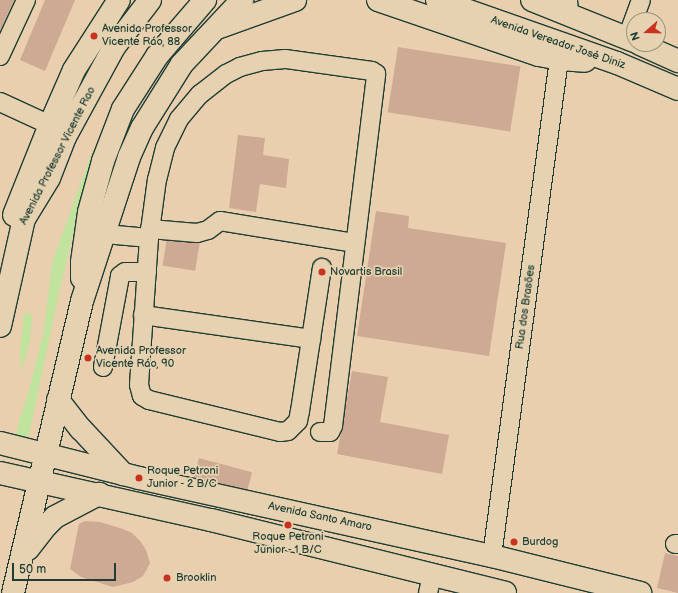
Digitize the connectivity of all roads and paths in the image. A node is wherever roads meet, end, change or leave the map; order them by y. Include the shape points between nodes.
1 (26, 0) edge
2 (119, 0) edge
3 (150, 0) edge
4 (205, 0) edge
5 (242, 0) edge
6 (295, 0) edge
7 (378, 0) edge
8 (532, 0) edge
9 (641, 0) edge
10 (444, 3) edge
11 (568, 7) edge
12 (639, 12) edge
13 (215, 29) junction
14 (626, 37) edge
15 (658, 52) edge
16 (0, 56) edge
17 (559, 59) junction
18 (678, 61) edge
19 (617, 63) junction
20 (678, 89) edge
21 (0, 102) edge
22 (48, 131) junction
23 (24, 219) junction
24 (150, 233) junction
25 (105, 234) junction
26 (355, 243) junction
27 (6, 259) edge
28 (322, 268) dead end
29 (147, 272) junction
30 (0, 285) edge
31 (82, 301) junction
32 (143, 314) junction
33 (0, 326) edge
34 (311, 339) junction
35 (103, 367) dead end
36 (58, 400) junction
37 (320, 432) dead end
38 (0, 443) edge
39 (46, 455) junction
40 (0, 473) edge
41 (123, 474) junction
42 (41, 482) junction
43 (99, 494) junction
44 (492, 556) junction
45 (23, 557) junction
46 (430, 584) edge
47 (14, 593) edge
48 (505, 593) edge
49 (640, 593) edge

1 - 16 street
2 - 22 main road, Avenida Professor Vicente Rao via 74,70
3 - 23 main road, Avenida Professor Vicente Rao via 114,47 65,137 49,178
4 - 31 main road via 157,56 123,109 103,161 89,212 82,262
5 - 13 main road
6 - 13 main road
7 - 17 main road via 493,41
8 - 11 main road
9 - 12 street
10 - 19 main road, Avenida Vereador José Diniz
11 - 14 main road
13 - 25 main road via 182,64 142,128 117,190
15 - 18 main road
17 - 19 main road
17 - 44 street, Rua dos Brasões
19 - 20 main road, Avenida Vereador José Diniz
21 - 22 street
22 - 23 main road
22 - 27 main road
23 - 27 main road, Avenida Professor Vicente Rao
24 - 25 street
24 - 26 street via 197,233 208,230 220,221
24 - 26 street via 157,180 165,148 188,107 226,74 262,61 284,59 375,73 369,142
24 - 29 street
25 - 31 main road
26 - 37 street via 333,426 330,432
27 - 30 main road
27 - 33 main road, Avenida Professor Vicente Rao
28 - 34 street
29 - 32 street
29 - 35 street via 125,272 120,276
31 - 36 main road
32 - 34 street
32 - 34 street via 138,385 142,396 149,400 280,432 288,431 298,421
36 - 39 main road
36 - 41 main road
38 - 39 main road, Avenida Santo Amaro
39 - 41 main road, Avenida Santo Amaro
39 - 42 main road
40 - 42 main road
41 - 44 main road, Avenida Santo Amaro
42 - 43 main road
42 - 45 main road
43 - 45 main road via 55,517
43 - 46 main road
44 - 49 main road, Avenida Santo Amaro
45 - 47 main road
46 - 48 main road

